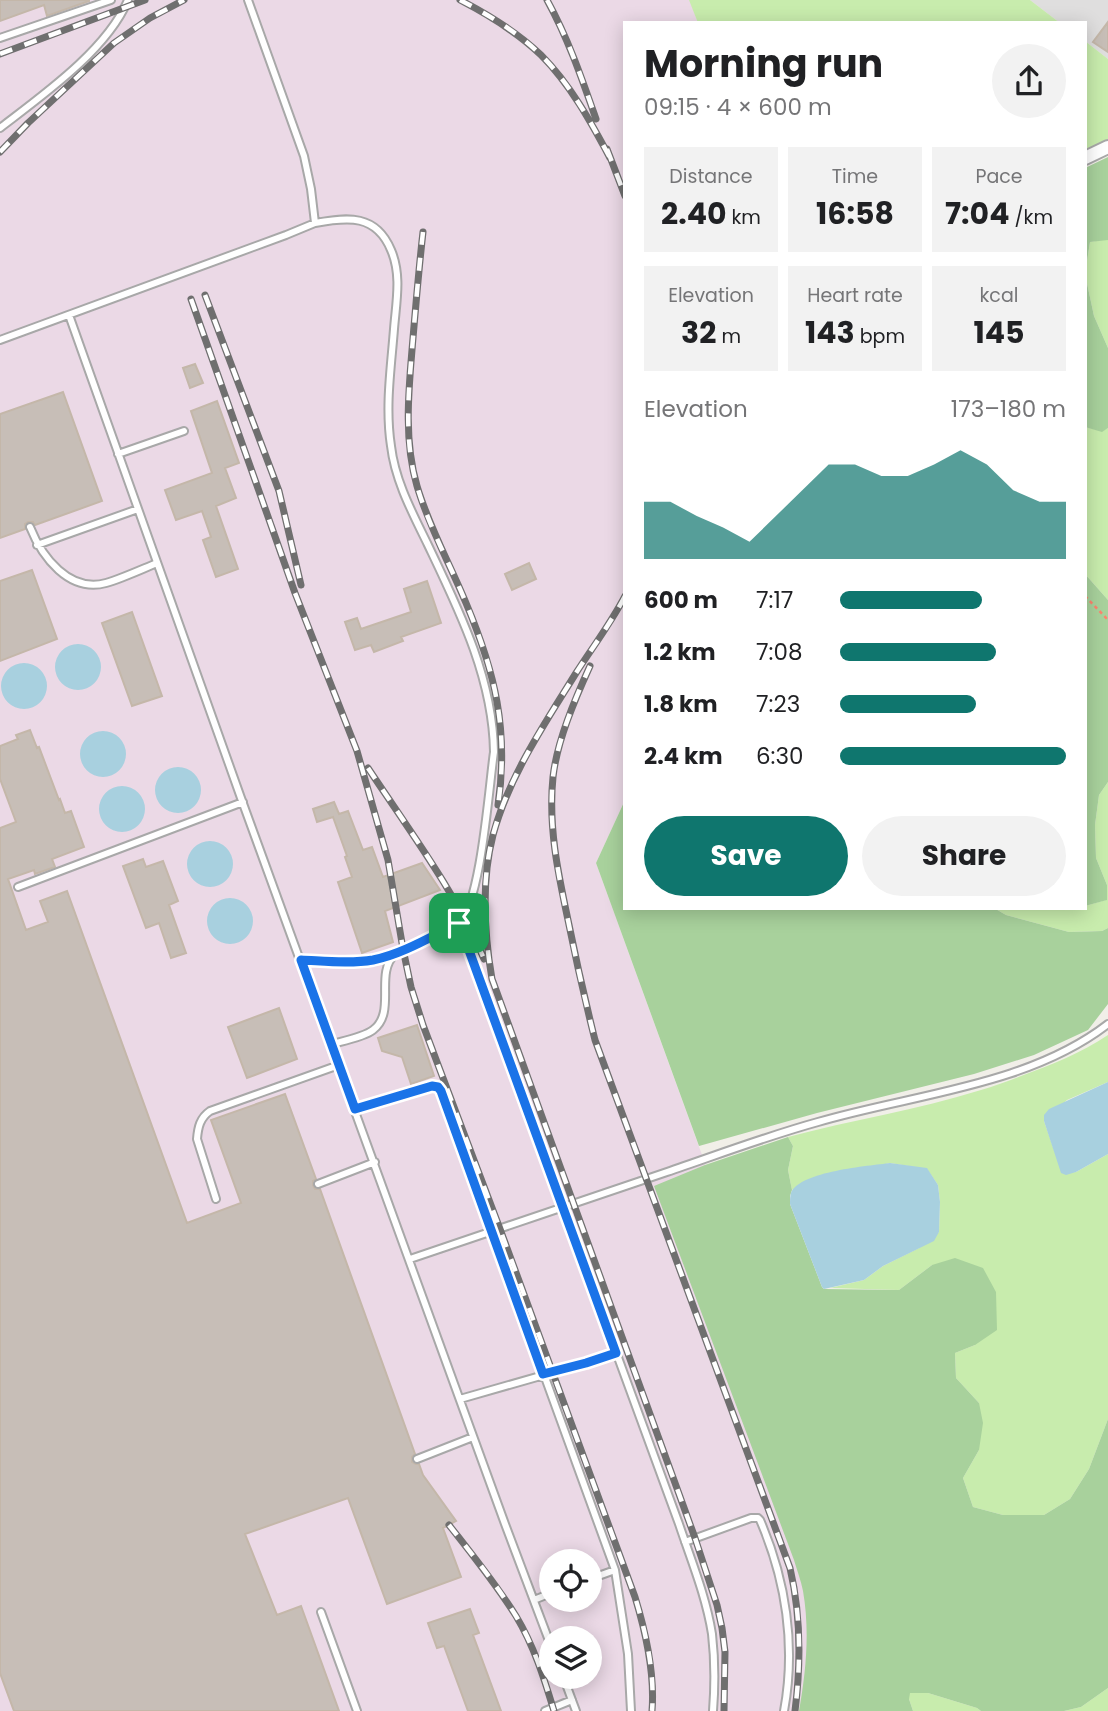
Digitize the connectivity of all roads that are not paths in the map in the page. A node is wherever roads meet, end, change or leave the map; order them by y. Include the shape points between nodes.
1 (111, 0) edge
2 (128, 0) edge
3 (248, 0) edge
4 (0, 37) edge
5 (0, 128) edge
6 (1108, 147) edge
7 (1087, 157) edge
8 (315, 223) junction
9 (69, 315) junction
10 (0, 340) edge
11 (184, 431) dead end
12 (118, 454) junction
13 (138, 509) junction
14 (30, 527) dead end
15 (37, 545) junction
16 (157, 563) junction
17 (243, 802) junction
18 (18, 887) dead end
19 (459, 923) junction
20 (395, 954) junction
21 (301, 960) junction
22 (1108, 1024) edge
23 (332, 1044) junction
24 (340, 1065) junction
25 (355, 1109) junction
26 (374, 1163) junction
27 (318, 1184) dead end
28 (216, 1199) dead end
29 (562, 1208) junction
30 (491, 1231) junction
31 (410, 1259) junction
32 (616, 1353) junction
33 (543, 1374) junction
34 (460, 1399) junction
35 (473, 1437) junction
36 (417, 1459) dead end
37 (685, 1542) junction
38 (615, 1570) junction
39 (602, 1575) edge
40 (539, 1598) edge
41 (534, 1600) junction
42 (321, 1612) dead end
43 (544, 1626) edge
44 (568, 1689) edge
45 (572, 1700) junction
46 (357, 1711) edge
47 (545, 1711) edge
48 (576, 1711) edge
49 (631, 1711) edge
50 (713, 1711) edge
51 (784, 1711) edge

1 - 4 lane
2 - 5 lane via 121,17 99,43
3 - 8 lane via 304,156
6 - 7 street
8 - 9 lane
8 - 19 lane via 364,220 384,236 391,249 397,291 388,414 391,447 408,503 475,653 491,712 494,751 478,873 468,912
9 - 10 lane
9 - 12 lane
11 - 12 lane
12 - 13 lane
13 - 15 lane
13 - 16 lane
14 - 15 lane
15 - 16 lane via 57,569 83,584 105,583
16 - 17 lane
17 - 18 lane
17 - 21 lane
19 - 20 lane
19 - 29 lane
20 - 21 lane via 373,960
20 - 23 lane via 385,972 380,1022 369,1033
21 - 23 lane
22 - 29 lane via 1068,1049 990,1080 816,1122
23 - 24 lane
24 - 25 lane
24 - 28 lane via 204,1115 197,1139
25 - 26 lane
25 - 30 lane via 438,1087
26 - 27 lane
26 - 31 lane
29 - 30 lane
29 - 32 lane
30 - 31 lane
30 - 33 lane
31 - 34 lane
32 - 33 lane
32 - 37 lane
33 - 34 lane
33 - 38 lane
34 - 35 lane
35 - 36 lane
35 - 41 lane
37 - 50 lane via 711,1632
37 - 51 lane via 751,1518 760,1520 786,1612 790,1667
38 - 39 lane
38 - 49 lane
40 - 41 lane
41 - 43 lane
42 - 46 lane
44 - 45 lane
45 - 47 lane
45 - 48 lane

